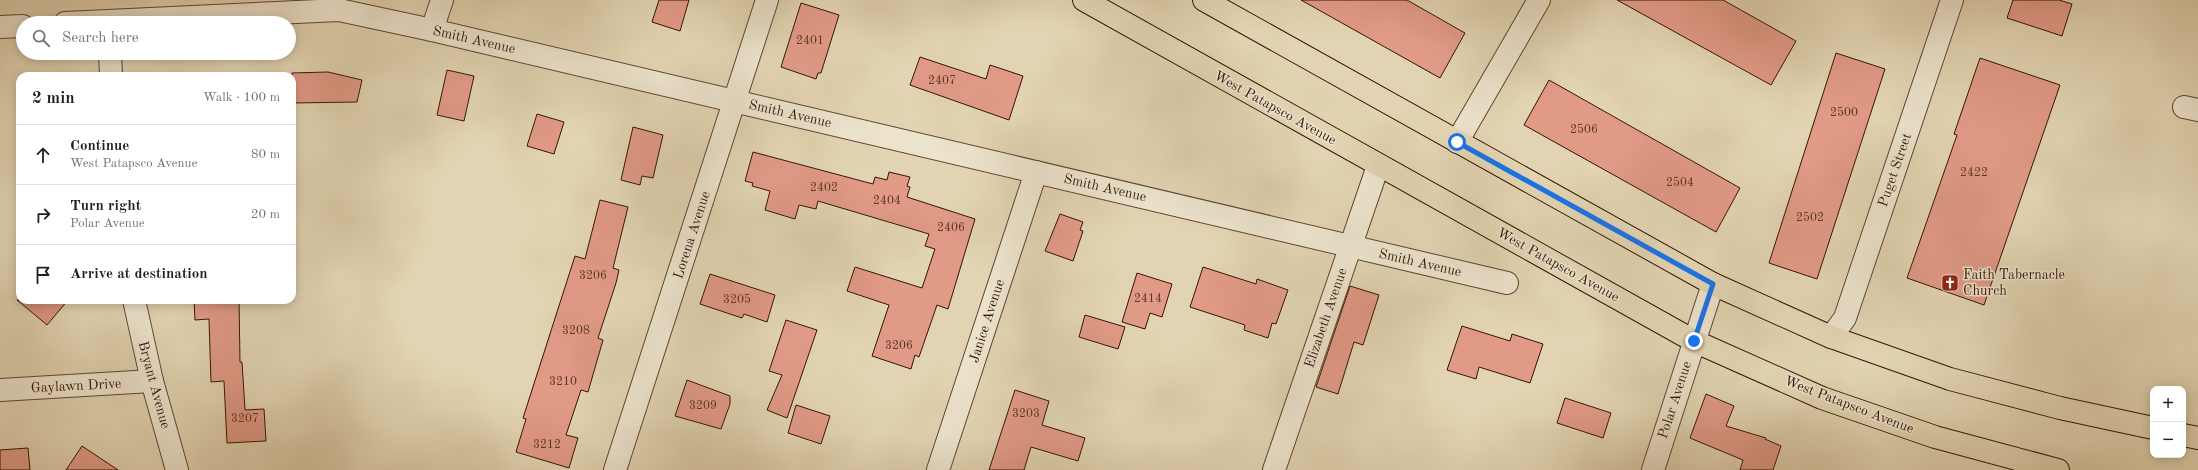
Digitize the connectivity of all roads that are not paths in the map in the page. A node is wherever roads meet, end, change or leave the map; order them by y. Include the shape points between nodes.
1 (442, 0) edge
2 (766, 0) edge
3 (1084, 0) edge
4 (1204, 0) edge
5 (1539, 0) edge
6 (1952, 0) edge
7 (339, 5) edge
8 (189, 16) edge
9 (16, 26) edge
10 (0, 27) edge
11 (432, 30) junction
12 (110, 60) edge
13 (111, 72) edge
14 (735, 101) junction
15 (1457, 142) junction
16 (1378, 166) junction
17 (1036, 172) junction
18 (1350, 246) junction
19 (1507, 282) dead end
20 (1713, 284) junction
21 (135, 304) edge
22 (1831, 337) junction
23 (1694, 341) junction
24 (152, 381) junction
25 (0, 390) edge
26 (2150, 427) edge
27 (2186, 436) edge
28 (2198, 438) edge
29 (177, 470) edge
30 (615, 470) edge
31 (938, 470) edge
32 (1274, 470) edge
33 (1653, 470) edge
34 (2058, 470) edge

1 - 11 street
2 - 14 street, Lorena Avenue
3 - 16 main road, West Patapsco Avenue
4 - 15 main road
5 - 15 street
6 - 22 street, Puget Street via 1845,318
7 - 8 street, Smith Avenue
7 - 11 street, Smith Avenue
9 - 10 street
11 - 14 street, Smith Avenue
12 - 13 street
14 - 17 street, Smith Avenue
14 - 30 street, Lorena Avenue
15 - 20 main road
16 - 18 street, Elizabeth Avenue
16 - 23 main road, West Patapsco Avenue
17 - 18 street, Smith Avenue
17 - 31 street, Janice Avenue
18 - 19 street, Smith Avenue
18 - 32 street, Elizabeth Avenue
20 - 22 main road
20 - 23 street, Polar Avenue
21 - 24 street, Bryant Avenue
22 - 26 main road via 1950,379 2060,408
23 - 33 street, Polar Avenue
23 - 34 main road, West Patapsco Avenue via 1822,398 1935,437
24 - 25 street, Gaylawn Drive
24 - 29 street, Bryant Avenue
27 - 28 main road

